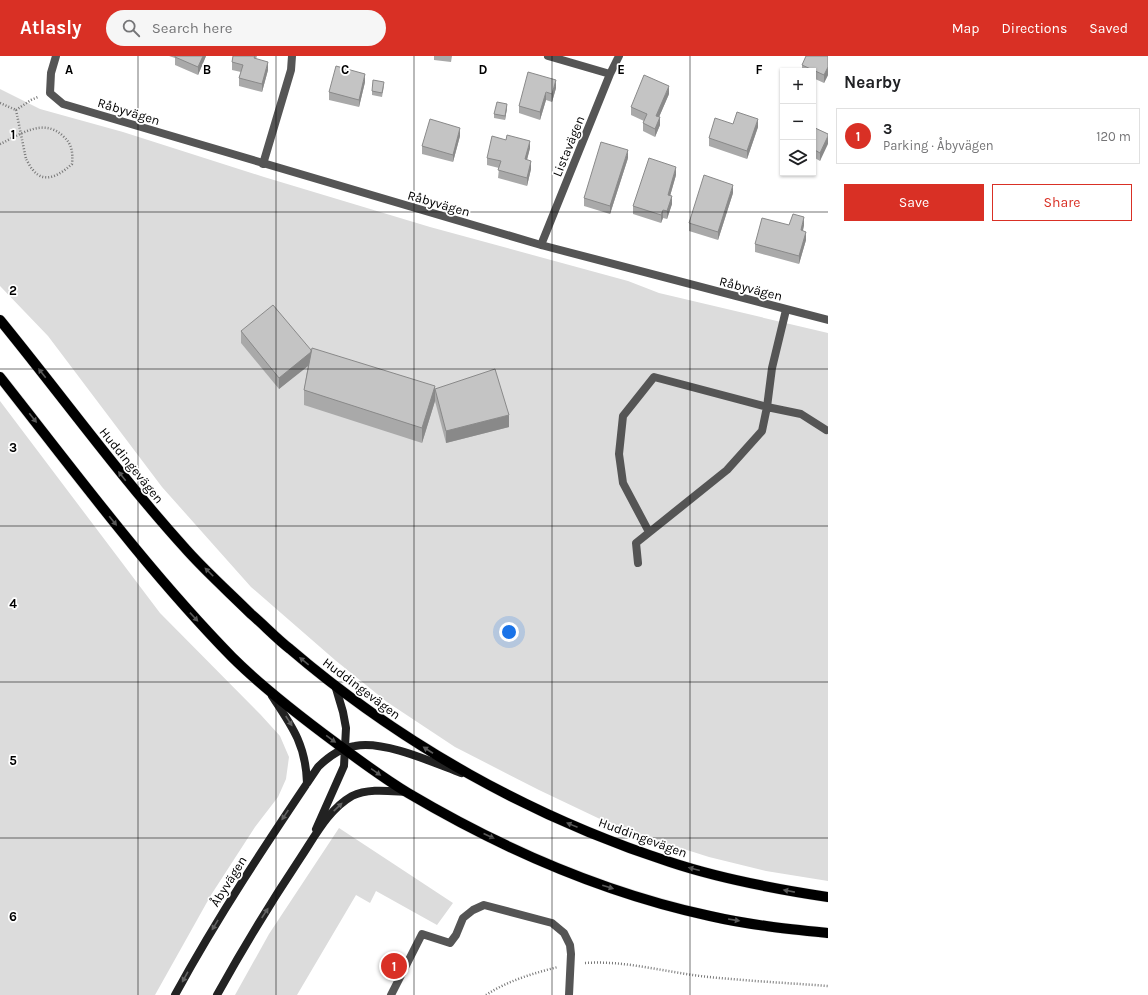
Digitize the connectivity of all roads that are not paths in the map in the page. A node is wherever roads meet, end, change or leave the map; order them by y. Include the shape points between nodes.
1 (56, 56) edge
2 (292, 56) edge
3 (548, 56) edge
4 (619, 56) edge
5 (610, 74) junction
6 (263, 164) junction
7 (541, 245) junction
8 (786, 310) junction
9 (0, 320) edge
10 (828, 320) edge
11 (0, 377) edge
12 (767, 407) junction
13 (826, 430) dead end
14 (649, 532) junction
15 (638, 564) dead end
16 (335, 685) junction
17 (268, 689) junction
18 (344, 749) junction
19 (474, 777) junction
20 (307, 783) junction
21 (407, 792) junction
22 (306, 849) junction
23 (828, 897) edge
24 (828, 933) edge
25 (175, 995) edge
26 (217, 995) edge
27 (391, 995) edge
28 (569, 995) edge

1 - 6 street, Råbyvägen via 51,73 50,93 63,104
2 - 6 street via 292,70
3 - 5 street
4 - 5 street, Listavägen
5 - 7 street, Listavägen
6 - 7 street, Råbyvägen
7 - 8 street, Råbyvägen
8 - 10 street, Råbyvägen
8 - 12 street via 772,368
16 -> 9 main road, Huddingevägen via 289,649 186,550 129,484
11 -> 17 main road via 159,578 234,659
12 - 13 street via 801,414
12 - 14 street via 762,431 727,470
12 - 14 street via 654,377 623,416 619,454 623,483
14 - 15 street via 636,543
16 - 18 street via 346,728
19 -> 16 main road, Huddingevägen via 388,724
17 -> 18 main road
17 -> 20 street via 296,733 307,766
18 - 19 street, Åbyvägen via 355,746 382,746
18 - 20 street, Åbyvägen via 326,759
18 -> 21 main road
18 - 22 street via 344,766
23 -> 19 main road, Huddingevägen via 732,879 671,863 548,815
20 -> 25 street, Åbyvägen via 265,844
22 -> 21 street via 329,816 352,796 385,790
21 -> 24 main road via 483,834 598,884 711,916
26 -> 22 street
27 - 28 street via 422,934 450,943 463,918 472,910 484,905 552,923 564,933 570,945

